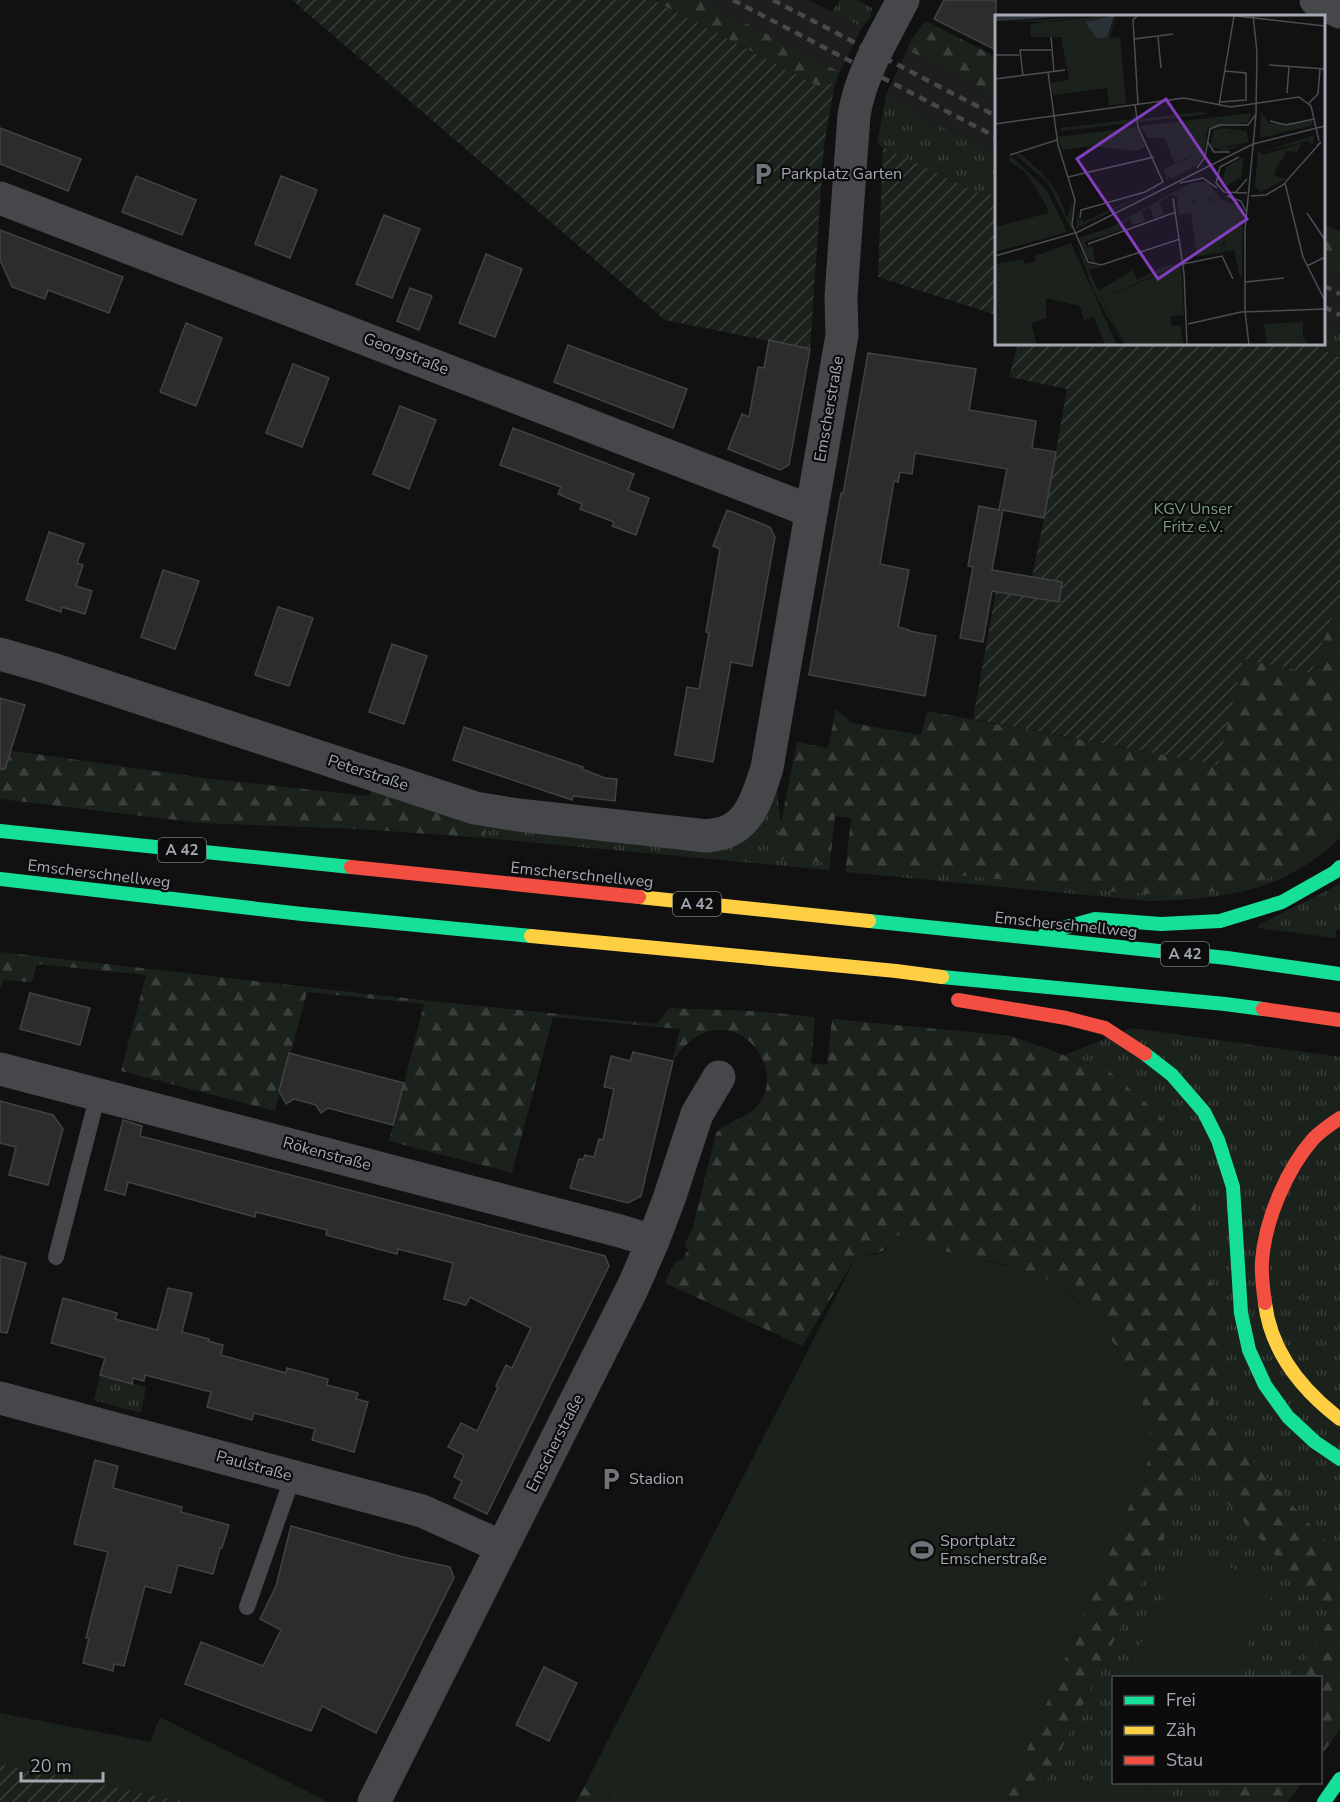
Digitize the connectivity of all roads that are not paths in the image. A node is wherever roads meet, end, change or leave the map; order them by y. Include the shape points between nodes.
1 (903, 0) edge
2 (1316, 0) edge
3 (1340, 12) edge
4 (0, 198) edge
5 (811, 511) junction
6 (0, 654) edge
7 (743, 819) joint
8 (0, 831) edge
9 (1340, 867) edge
10 (0, 879) edge
11 (1029, 938) junction
12 (896, 970) junction
13 (1340, 974) edge
14 (1340, 1020) edge
15 (0, 1069) edge
16 (719, 1077) dead end
17 (98, 1095) junction
18 (1340, 1118) edge
19 (653, 1241) junction
20 (57, 1257) dead end
21 (0, 1398) edge
22 (1340, 1419) edge
23 (1316, 1442) junction
24 (1340, 1459) edge
25 (293, 1476) junction
26 (1340, 1476) edge
27 (502, 1547) junction
28 (247, 1607) dead end
29 (1340, 1779) edge
30 (374, 1802) edge
31 (1324, 1802) edge

1 - 5 street, Emscherstraße via 857,94 842,335
2 - 3 street
4 - 5 street, Georgstraße
5 - 7 street, Emscherstraße via 767,768 755,805
6 - 7 street, Peterstraße via 475,808 707,837 728,832
8 - 11 main road, Emscherschnellweg / A 42
9 - 11 main road via 1282,902 1220,921 1161,924 1095,919
10 - 12 main road, Emscherschnellweg via 302,914
11 - 13 main road, Emscherschnellweg / A 42
12 - 14 main road, Emscherschnellweg via 968,981 1225,1004
12 - 23 main road via 958,1000 1105,1028 1172,1075 1204,1112 1233,1187 1241,1313 1249,1350 1265,1385 1288,1417
15 - 17 street, Rökenstraße
16 - 19 street, Emscherstraße via 697,1114
17 - 19 street, Rökenstraße
17 - 20 lane
18 - 22 main road via 1312,1139 1290,1171 1271,1216 1262,1262 1264,1303 1272,1335 1288,1369 1323,1408
19 - 27 street, Emscherstraße
21 - 25 street, Paulstraße
23 - 24 main road
23 - 26 main road
25 - 27 street, Paulstraße via 422,1511
25 - 28 lane
27 - 30 street, Emscherstraße
29 - 31 main road

